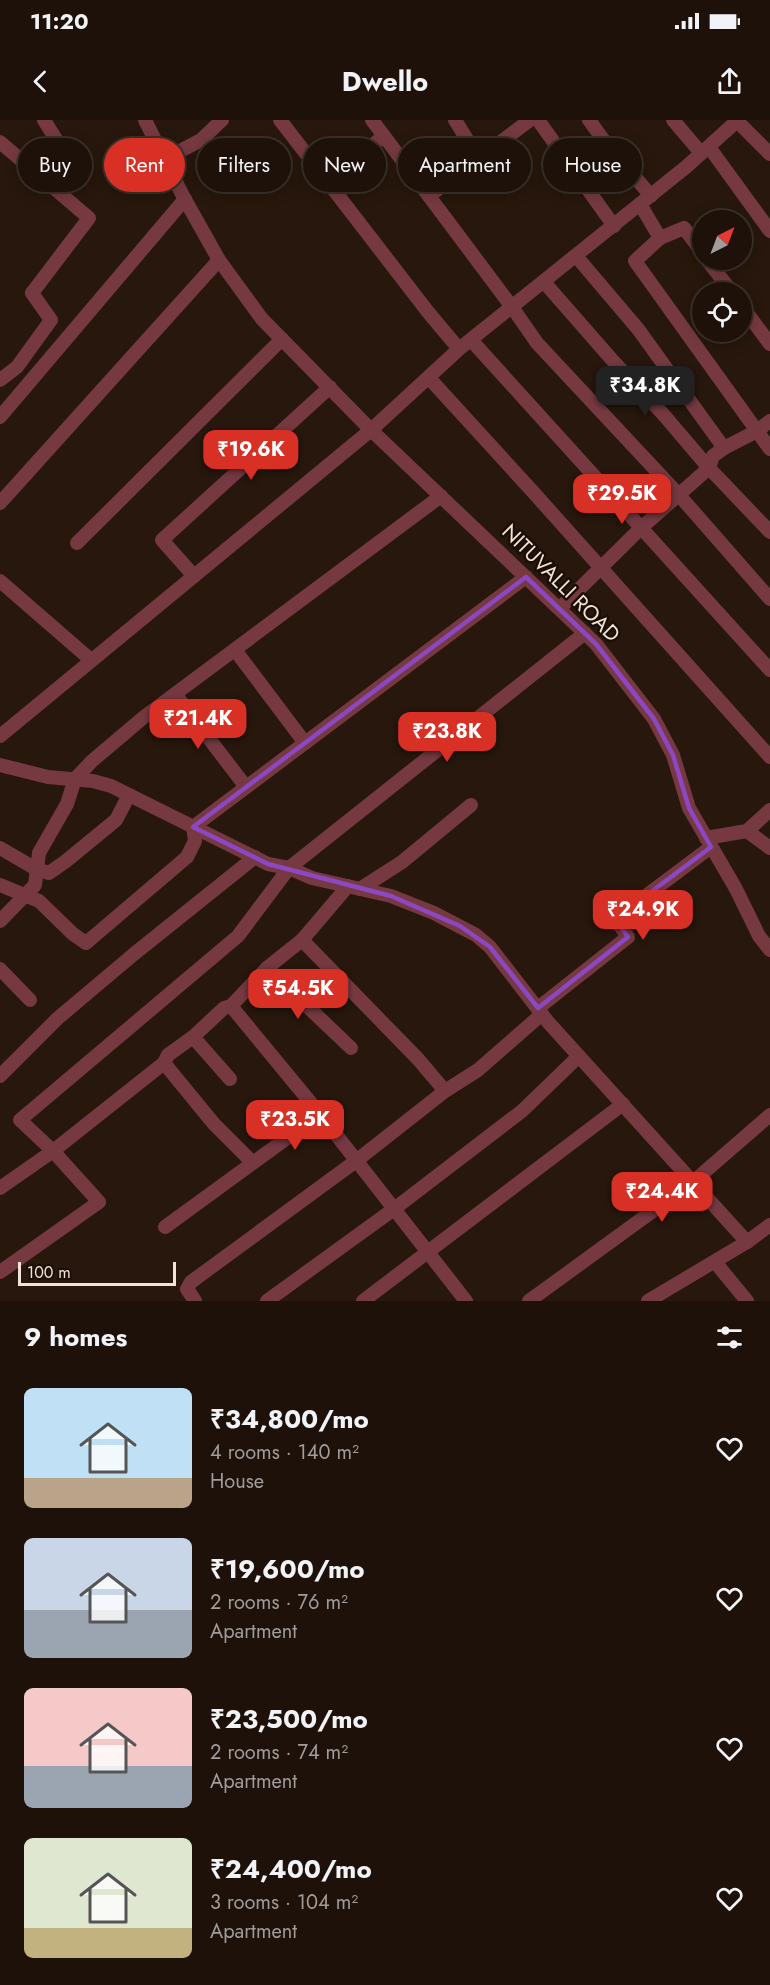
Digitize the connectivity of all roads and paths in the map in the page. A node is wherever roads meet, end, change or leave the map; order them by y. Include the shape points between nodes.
1 (44, 120) edge
2 (145, 120) edge
3 (222, 120) edge
4 (280, 120) edge
5 (372, 120) edge
6 (454, 120) edge
7 (530, 120) edge
8 (538, 120) edge
9 (590, 120) edge
10 (673, 120) edge
11 (738, 120) edge
12 (384, 136) junction
13 (55, 138) edge
14 (154, 138) edge
15 (381, 138) edge
16 (466, 138) edge
17 (506, 138) edge
18 (0, 142) edge
19 (185, 148) edge
20 (303, 150) edge
21 (705, 150) junction
22 (770, 154) edge
23 (181, 192) edge
24 (335, 192) edge
25 (434, 192) edge
26 (651, 195) junction
27 (429, 196) junction
28 (184, 199) junction
29 (640, 204) junction
30 (614, 226) junction
31 (770, 231) edge
32 (660, 238) junction
33 (692, 239) edge
34 (576, 256) junction
35 (219, 260) junction
36 (715, 270) edge
37 (544, 282) junction
38 (724, 282) edge
39 (512, 307) junction
40 (752, 320) edge
41 (282, 339) junction
42 (471, 340) junction
43 (770, 344) edge
44 (459, 349) junction
45 (429, 378) junction
46 (0, 380) edge
47 (330, 387) junction
48 (0, 417) edge
49 (770, 421) edge
50 (371, 430) junction
51 (757, 431) junction
52 (724, 448) junction
53 (770, 449) edge
54 (709, 468) junction
55 (679, 495) junction
56 (441, 496) junction
57 (0, 503) edge
58 (641, 528) junction
59 (770, 532) edge
60 (77, 543) dead end
61 (601, 568) junction
62 (194, 576) junction
63 (526, 577) junction
64 (0, 581) edge
65 (770, 599) edge
66 (560, 608) junction
67 (585, 633) junction
68 (235, 650) junction
69 (91, 660) junction
70 (770, 670) edge
71 (175, 694) junction
72 (0, 717) edge
73 (5, 731) edge
74 (305, 743) junction
75 (770, 757) edge
76 (0, 765) edge
77 (75, 779) junction
78 (246, 787) junction
79 (129, 795) junction
80 (471, 806) dead end
81 (770, 810) edge
82 (193, 827) junction
83 (747, 831) junction
84 (708, 843) junction
85 (0, 848) edge
86 (770, 848) edge
87 (255, 857) junction
88 (289, 868) junction
89 (36, 869) junction
90 (0, 885) edge
91 (354, 888) junction
92 (26, 896) junction
93 (0, 921) edge
94 (302, 940) junction
95 (770, 950) edge
96 (267, 968) junction
97 (0, 969) edge
98 (30, 1000) dead end
99 (231, 1006) junction
100 (540, 1011) junction
101 (193, 1037) junction
102 (351, 1048) dead end
103 (579, 1056) junction
104 (164, 1062) junction
105 (0, 1075) edge
106 (230, 1079) dead end
107 (446, 1091) junction
108 (623, 1104) junction
109 (320, 1114) junction
110 (770, 1115) edge
111 (53, 1151) junction
112 (356, 1161) junction
113 (252, 1162) junction
114 (693, 1181) junction
115 (0, 1188) edge
116 (394, 1209) junction
117 (770, 1225) edge
118 (165, 1227) dead end
119 (747, 1242) junction
120 (427, 1252) junction
121 (715, 1262) junction
122 (0, 1272) edge
123 (195, 1301) edge
124 (267, 1301) edge
125 (363, 1301) edge
126 (466, 1301) edge
127 (529, 1301) edge
128 (648, 1301) edge
129 (747, 1301) edge

1 - 13 street
2 - 14 street, NITUVALLI ROAD
3 - 19 street via 201,140
4 - 20 street
5 - 12 street
6 - 16 street
7 - 17 street
8 - 30 street
9 - 26 street
10 - 21 street
11 - 21 street
11 - 22 street
12 - 15 street
12 - 27 street
18 - 46 street via 89,218 32,293 51,320 17,367
21 - 26 street
21 - 31 street
23 - 28 street, NITUVALLI ROAD
24 - 44 street
25 - 27 street
26 - 29 street
27 - 39 street
28 - 35 street, NITUVALLI ROAD
28 - 48 street
29 - 30 street
29 - 32 street
30 - 34 street
32 - 33 street via 684,228
32 - 51 street via 635,261
34 - 37 street
34 - 52 street via 638,329
35 - 41 street, NITUVALLI ROAD via 262,319
35 - 57 street
36 - 38 street
37 - 39 street
37 - 54 street
39 - 42 street
39 - 55 street via 537,343
40 - 43 street
41 - 47 street, NITUVALLI ROAD
41 - 60 street
42 - 44 street
42 - 58 street
44 - 45 street
45 - 50 street
45 - 61 street
47 - 50 street, NITUVALLI ROAD
47 - 62 street via 162,540
49 - 51 street
50 - 56 street, NITUVALLI ROAD
50 - 62 street
51 - 52 street
51 - 53 street
52 - 54 street via 713,456
54 - 55 street
54 - 59 street
55 - 58 street
55 - 65 street
56 - 63 street, NITUVALLI ROAD
56 - 68 street
58 - 61 street
58 - 70 street
61 - 66 street
61 - 75 street
62 - 69 street
63 - 66 street, NITUVALLI ROAD
63 - 74 street
64 - 69 street
66 - 67 street, NITUVALLI ROAD
67 - 84 street, NITUVALLI ROAD via 654,719 673,755 688,808
67 - 88 street
68 - 71 street
68 - 74 street
69 - 73 street
71 - 77 street
71 - 78 street
72 - 73 street
74 - 78 street
76 - 77 street
77 - 79 street via 111,786
77 - 89 street via 67,804 39,853
78 - 82 street
79 - 82 street
79 - 89 street via 116,820 66,861 49,873
80 - 91 street via 402,862
81 - 83 street
82 - 87 street
82 - 92 street via 195,841 187,857 86,943 39,901
83 - 84 street
83 - 86 street
84 - 95 street, NITUVALLI ROAD
84 - 100 street via 615,919 628,937
85 - 89 street
87 - 88 street
87 - 105 street via 58,1018
88 - 91 street
88 - 111 street via 238,936 20,1120
89 - 92 street via 35,885
90 - 92 street
91 - 94 street
91 - 100 street via 391,896 476,935 490,946
92 - 93 street
94 - 96 street
94 - 107 street
96 - 99 street
96 - 102 street
97 - 98 street
99 - 101 street
99 - 109 street
100 - 103 street
100 - 107 street via 478,1070
101 - 104 street
101 - 106 street
103 - 108 street
103 - 116 street via 522,1111
104 - 111 street
104 - 113 street via 214,1124
107 - 112 street
108 - 114 street
108 - 120 street
109 - 112 street
109 - 113 street
110 - 114 street
111 - 115 street
111 - 122 street via 99,1202
112 - 116 street
112 - 123 street via 191,1282 187,1289
113 - 118 street
114 - 119 street
114 - 127 street
116 - 120 street
116 - 124 street
117 - 119 street
119 - 121 street
120 - 125 street
120 - 126 street
121 - 128 street
121 - 129 street

